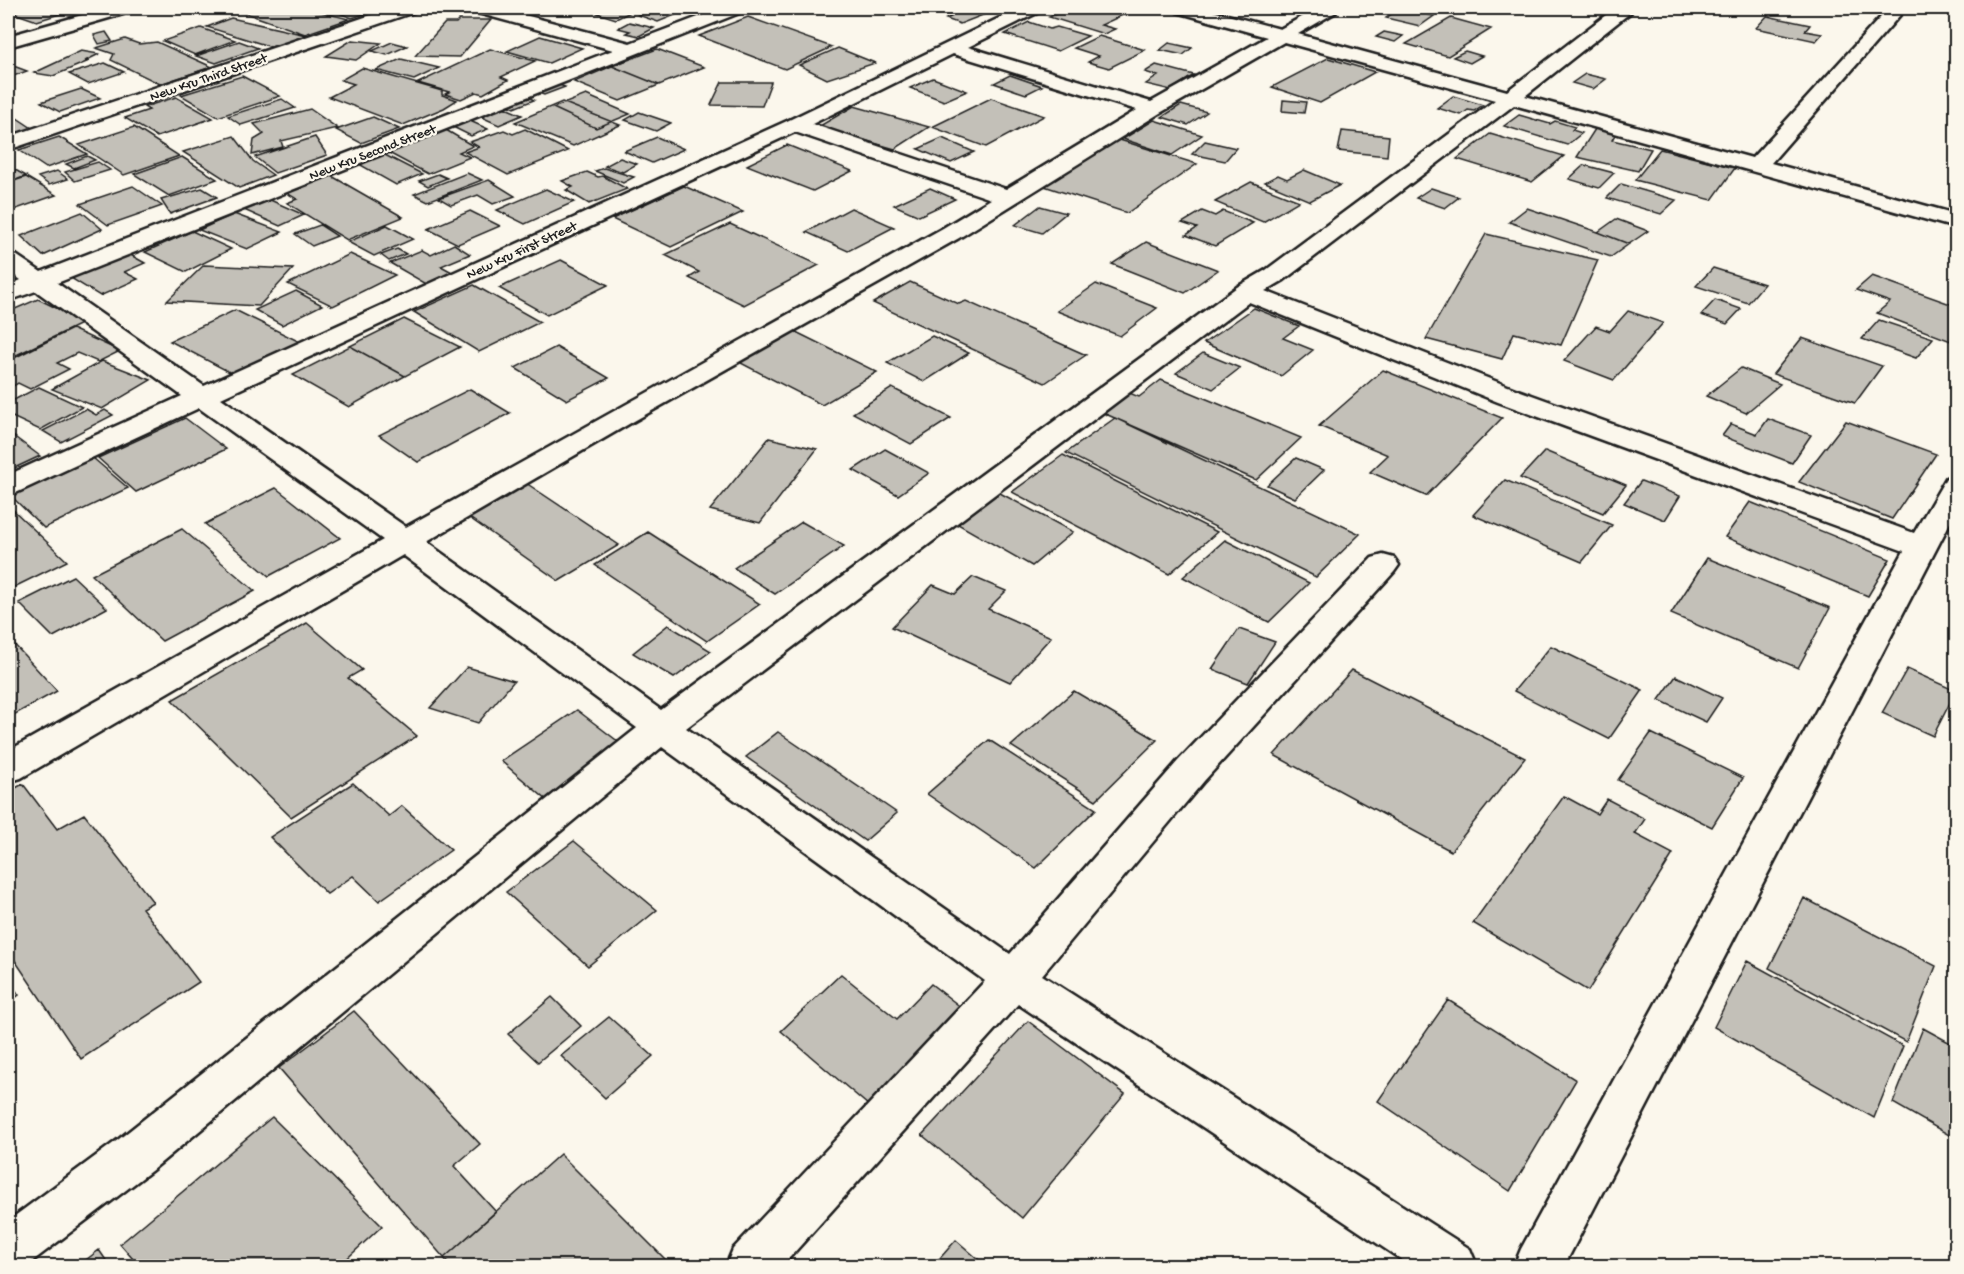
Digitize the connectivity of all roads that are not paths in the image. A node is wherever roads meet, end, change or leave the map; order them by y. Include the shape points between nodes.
1 (124, 8) edge
2 (408, 8) edge
3 (480, 8) edge
4 (736, 8) edge
5 (1033, 8) edge
6 (1183, 8) edge
7 (1330, 8) edge
8 (1625, 8) edge
9 (1898, 8) edge
10 (1281, 34) junction
11 (8, 42) edge
12 (951, 48) junction
13 (631, 49) junction
14 (1511, 98) junction
15 (1153, 109) junction
16 (794, 124) junction
17 (8, 144) edge
18 (1757, 166) junction
19 (1006, 197) junction
20 (1956, 221) edge
21 (8, 260) edge
22 (22, 288) edge
23 (1246, 292) junction
24 (199, 397) junction
25 (1956, 484) edge
26 (8, 486) edge
27 (405, 541) junction
28 (1923, 547) junction
29 (1383, 565) dead end
30 (662, 728) junction
31 (8, 768) edge
32 (1014, 979) junction
33 (8, 1250) edge
34 (750, 1266) edge
35 (1453, 1266) edge
36 (1538, 1266) edge

1 - 11 street
2 - 17 street, New Kru Third Street
3 - 13 street
4 - 13 street, New Kru Second Street
5 - 12 street, New Kru First Street
6 - 10 street
7 - 10 street
8 - 14 street
9 - 18 street
10 - 14 street
10 - 15 street
12 - 15 street
12 - 16 street, New Kru First Street
13 - 22 street, New Kru Second Street
14 - 18 street
14 - 23 street via 1275,275
15 - 19 street
16 - 19 street
16 - 24 street, New Kru First Street
18 - 20 street
19 - 27 street via 951,233
21 - 22 street
22 - 24 street
23 - 28 street via 1508,396
23 - 30 street
24 - 26 street, New Kru First Street
24 - 27 street
25 - 28 street
27 - 30 street
27 - 31 street
28 - 36 street
29 - 32 street via 1191,771
30 - 32 street
30 - 33 street via 135,1155
32 - 34 street
32 - 35 street

